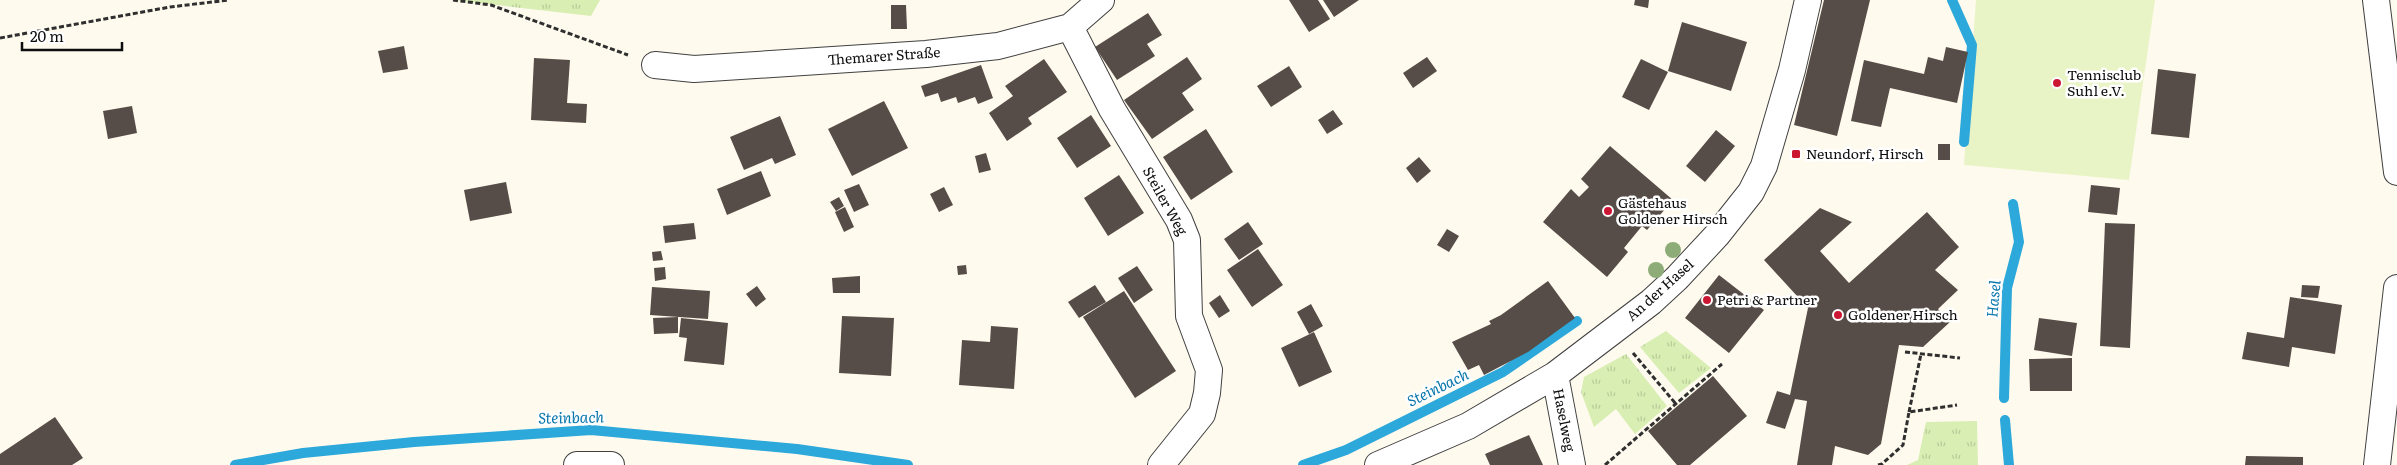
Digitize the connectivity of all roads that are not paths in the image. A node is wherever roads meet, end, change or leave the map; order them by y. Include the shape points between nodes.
1 (1101, 0) edge
2 (1808, 0) edge
3 (2376, 0) edge
4 (1070, 27) junction
5 (655, 65) road end
6 (2397, 172) edge
7 (2397, 288) edge
8 (1555, 375) junction
9 (577, 465) edge
10 (611, 465) edge
11 (1161, 465) edge
12 (1378, 465) edge
13 (1572, 465) edge
14 (2377, 465) edge

1 - 4 street, Themarer Straße
2 - 8 street, An der Hasel via 1779,117 1764,166 1751,192 1677,278
3 - 6 street
4 - 5 street, Themarer Straße via 998,46 926,54 694,69
4 - 11 street, Steiler Weg via 1112,109 1179,220 1187,240 1189,316 1209,370 1207,392 1202,414
7 - 14 street
8 - 12 street, An der Hasel via 1468,426
8 - 13 street, Haselweg
9 - 10 street

